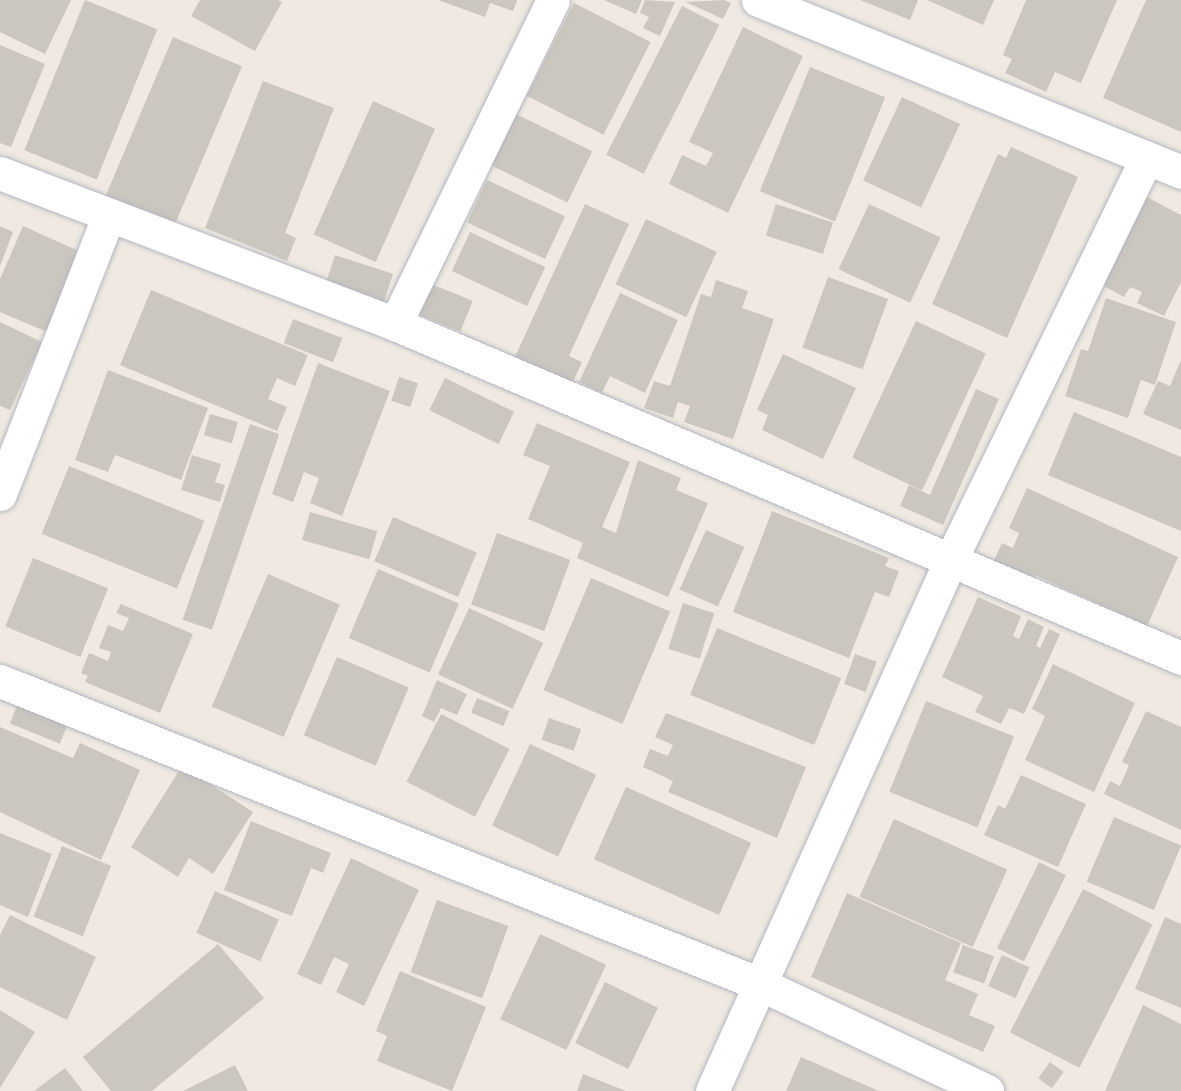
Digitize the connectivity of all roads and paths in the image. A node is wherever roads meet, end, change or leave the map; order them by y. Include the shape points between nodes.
1 (553, 0) edge
2 (758, 0) edge
3 (1147, 158) junction
4 (1181, 172) edge
5 (0, 173) edge
6 (108, 217) junction
7 (395, 324) junction
8 (0, 494) edge
9 (952, 557) junction
10 (1181, 658) edge
11 (0, 681) edge
12 (760, 984) junction
13 (712, 1091) edge
14 (987, 1091) edge

1 - 7 street
2 - 3 street
3 - 4 street
3 - 9 street
5 - 6 street
6 - 7 street
6 - 8 street
7 - 9 street
9 - 10 street
9 - 12 street
11 - 12 street
12 - 13 street
12 - 14 street

